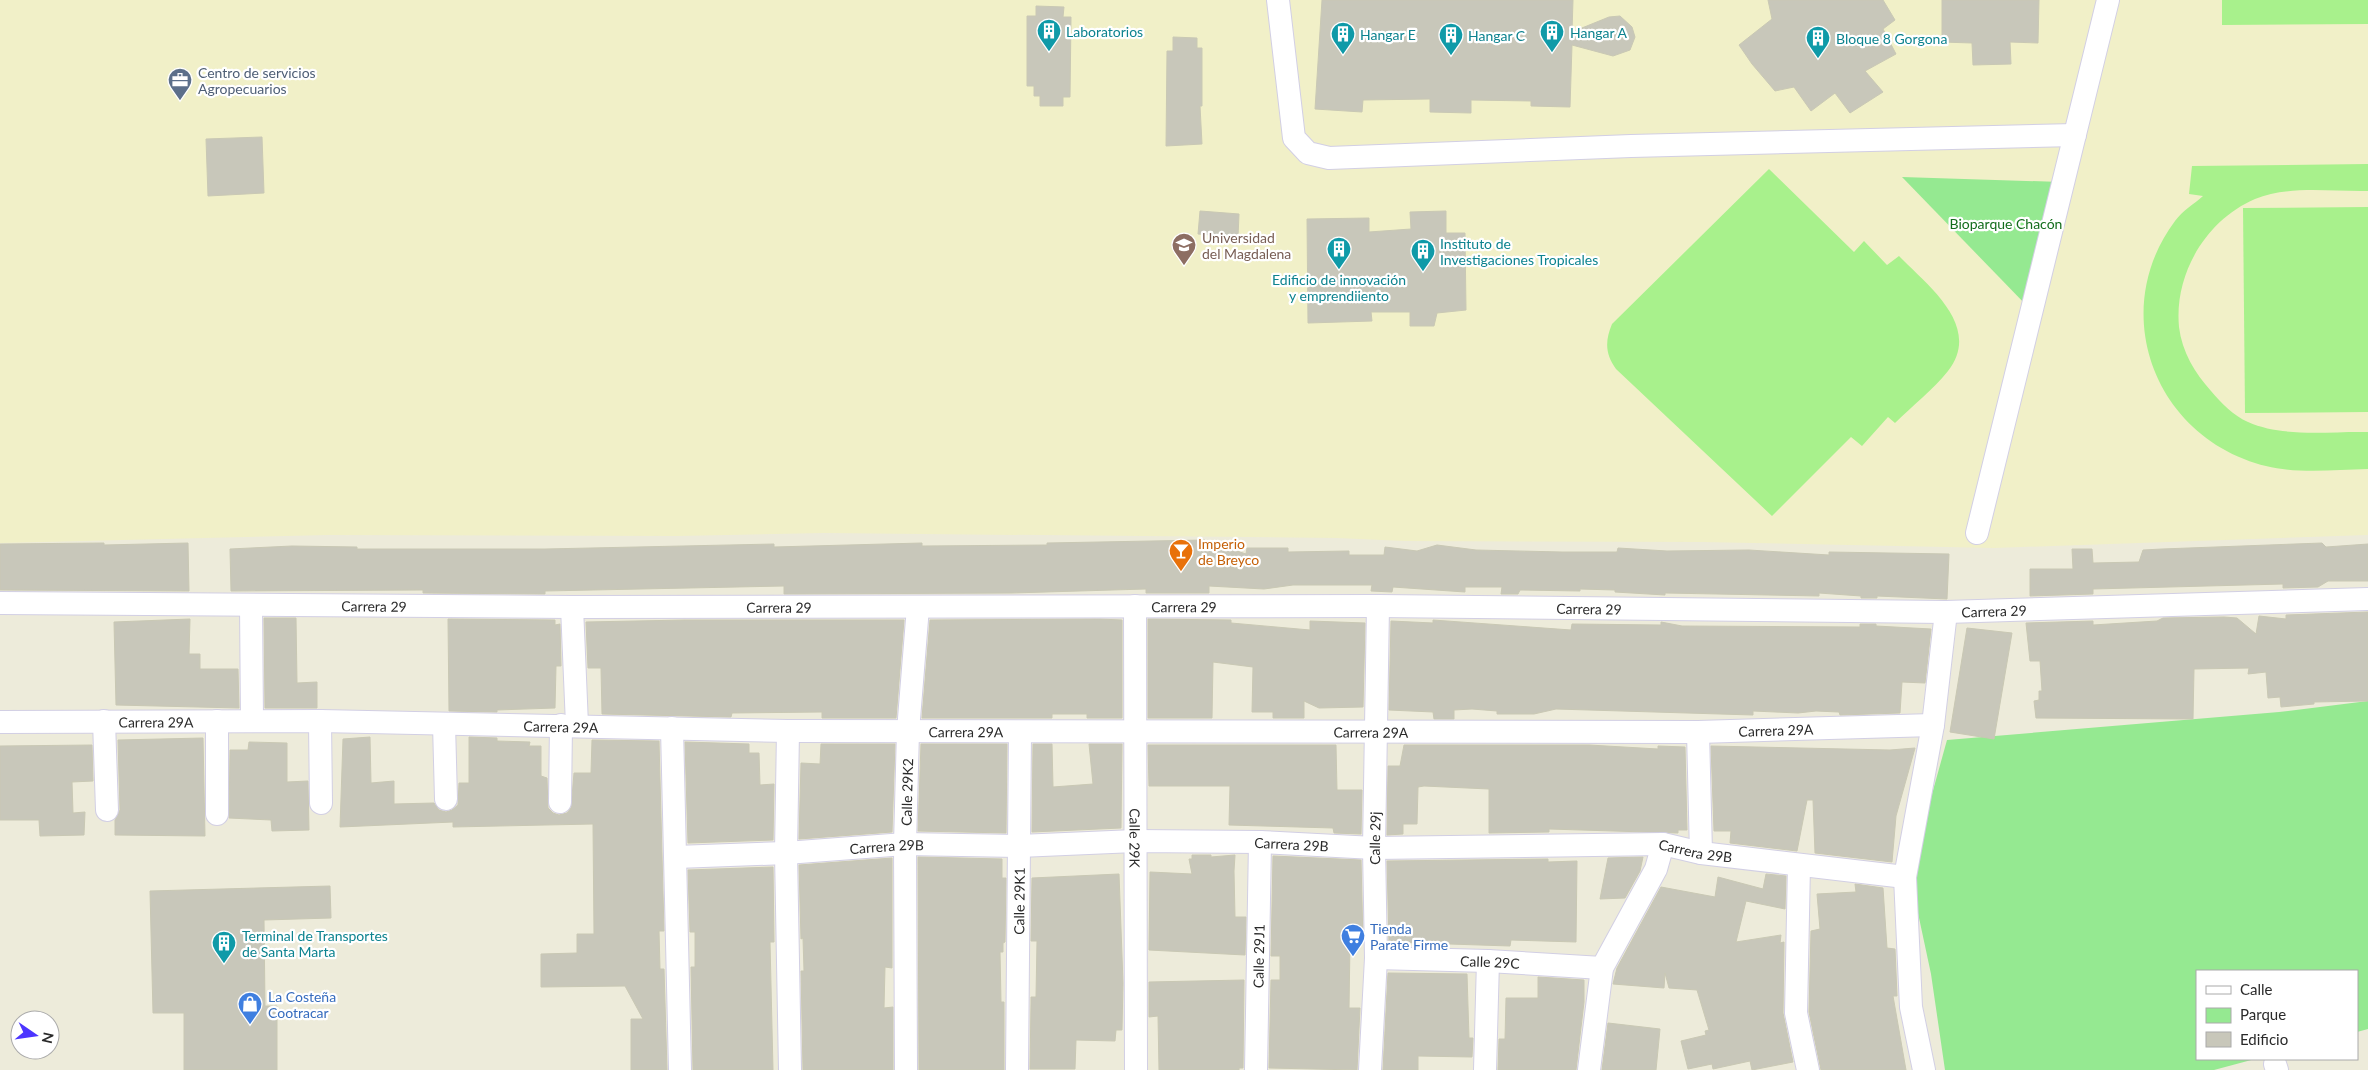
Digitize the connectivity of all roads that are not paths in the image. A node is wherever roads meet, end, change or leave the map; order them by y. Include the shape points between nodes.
1 (1278, 0) edge
2 (2108, 0) edge
3 (2075, 135) junction
4 (1977, 533) dead end
5 (2368, 600) edge
6 (0, 603) edge
7 (251, 605) junction
8 (1134, 606) junction
9 (1378, 606) junction
10 (572, 607) junction
11 (918, 607) junction
12 (1946, 612) junction
13 (104, 721) junction
14 (217, 721) junction
15 (252, 721) junction
16 (320, 721) junction
17 (0, 722) edge
18 (444, 724) junction
19 (569, 725) junction
20 (1934, 725) junction
21 (672, 728) junction
22 (908, 730) junction
23 (788, 731) junction
24 (1376, 731) junction
25 (1020, 732) junction
26 (1134, 732) junction
27 (1698, 732) junction
28 (446, 799) dead end
29 (560, 802) dead end
30 (321, 803) dead end
31 (107, 810) dead end
32 (217, 814) dead end
33 (1135, 841) junction
34 (1260, 842) junction
35 (905, 844) junction
36 (1663, 844) junction
37 (1019, 846) junction
38 (1374, 848) junction
39 (1701, 853) junction
40 (786, 854) junction
41 (676, 857) junction
42 (1799, 865) junction
43 (1905, 877) junction
44 (1376, 958) junction
45 (1488, 961) junction
46 (1602, 968) junction
47 (680, 1070) edge
48 (790, 1070) edge
49 (906, 1070) edge
50 (1017, 1070) edge
51 (1136, 1070) edge
52 (1256, 1070) edge
53 (1370, 1070) edge
54 (1485, 1070) edge
55 (1589, 1070) edge
56 (1808, 1070) edge
57 (1924, 1070) edge

1 - 3 street via 1294,138 1308,153 1329,158 1631,146
2 - 3 street
3 - 4 street
5 - 12 street, Carrera 29
6 - 7 street, Carrera 29
7 - 10 street, Carrera 29
7 - 15 street
8 - 9 street, Carrera 29
8 - 11 street, Carrera 29
8 - 26 street, Calle 29K
9 - 12 street, Carrera 29
9 - 24 street, Calle 29j
10 - 11 street, Carrera 29
10 - 19 street
11 - 22 street, Calle 29K2
12 - 20 street
13 - 14 street, Carrera 29A
13 - 17 street, Carrera 29A
13 - 31 street
14 - 15 street, Carrera 29A
14 - 32 street
15 - 16 street, Carrera 29A
16 - 18 street, Carrera 29A
16 - 30 street
18 - 19 street, Carrera 29A
18 - 28 street
19 - 21 street, Carrera 29A
19 - 29 street
20 - 27 street, Carrera 29A
20 - 43 street
21 - 23 street, Carrera 29A
21 - 41 street
22 - 23 street, Carrera 29A
22 - 25 street, Carrera 29A
22 - 35 street, Calle 29K2
23 - 40 street
24 - 26 street, Carrera 29A
24 - 27 street, Carrera 29A
24 - 38 street, Calle 29j
25 - 26 street, Carrera 29A
25 - 37 street, Calle 29K1
26 - 33 street, Calle 29K
27 - 39 street
33 - 34 street, Carrera 29B
33 - 37 street, Carrera 29B
33 - 51 street, Calle 29K
34 - 38 street, Carrera 29B
34 - 52 street, Calle 29J1
35 - 37 street, Carrera 29B
35 - 40 street, Carrera 29B
35 - 49 street, Calle 29K2
36 - 38 street, Carrera 29B
36 - 39 street, Carrera 29B
36 - 46 street via 1656,869
37 - 50 street, Calle 29K1
38 - 44 street, Calle 29j
39 - 42 street, Carrera 29B
40 - 41 street, Carrera 29B
40 - 48 street
41 - 47 street
42 - 43 street, Carrera 29B
42 - 56 street via 1796,1013
43 - 57 street via 1911,1007
44 - 45 street, Calle 29C
44 - 53 street, Calle 29j
45 - 46 street, Calle 29C
45 - 54 street
46 - 55 street

